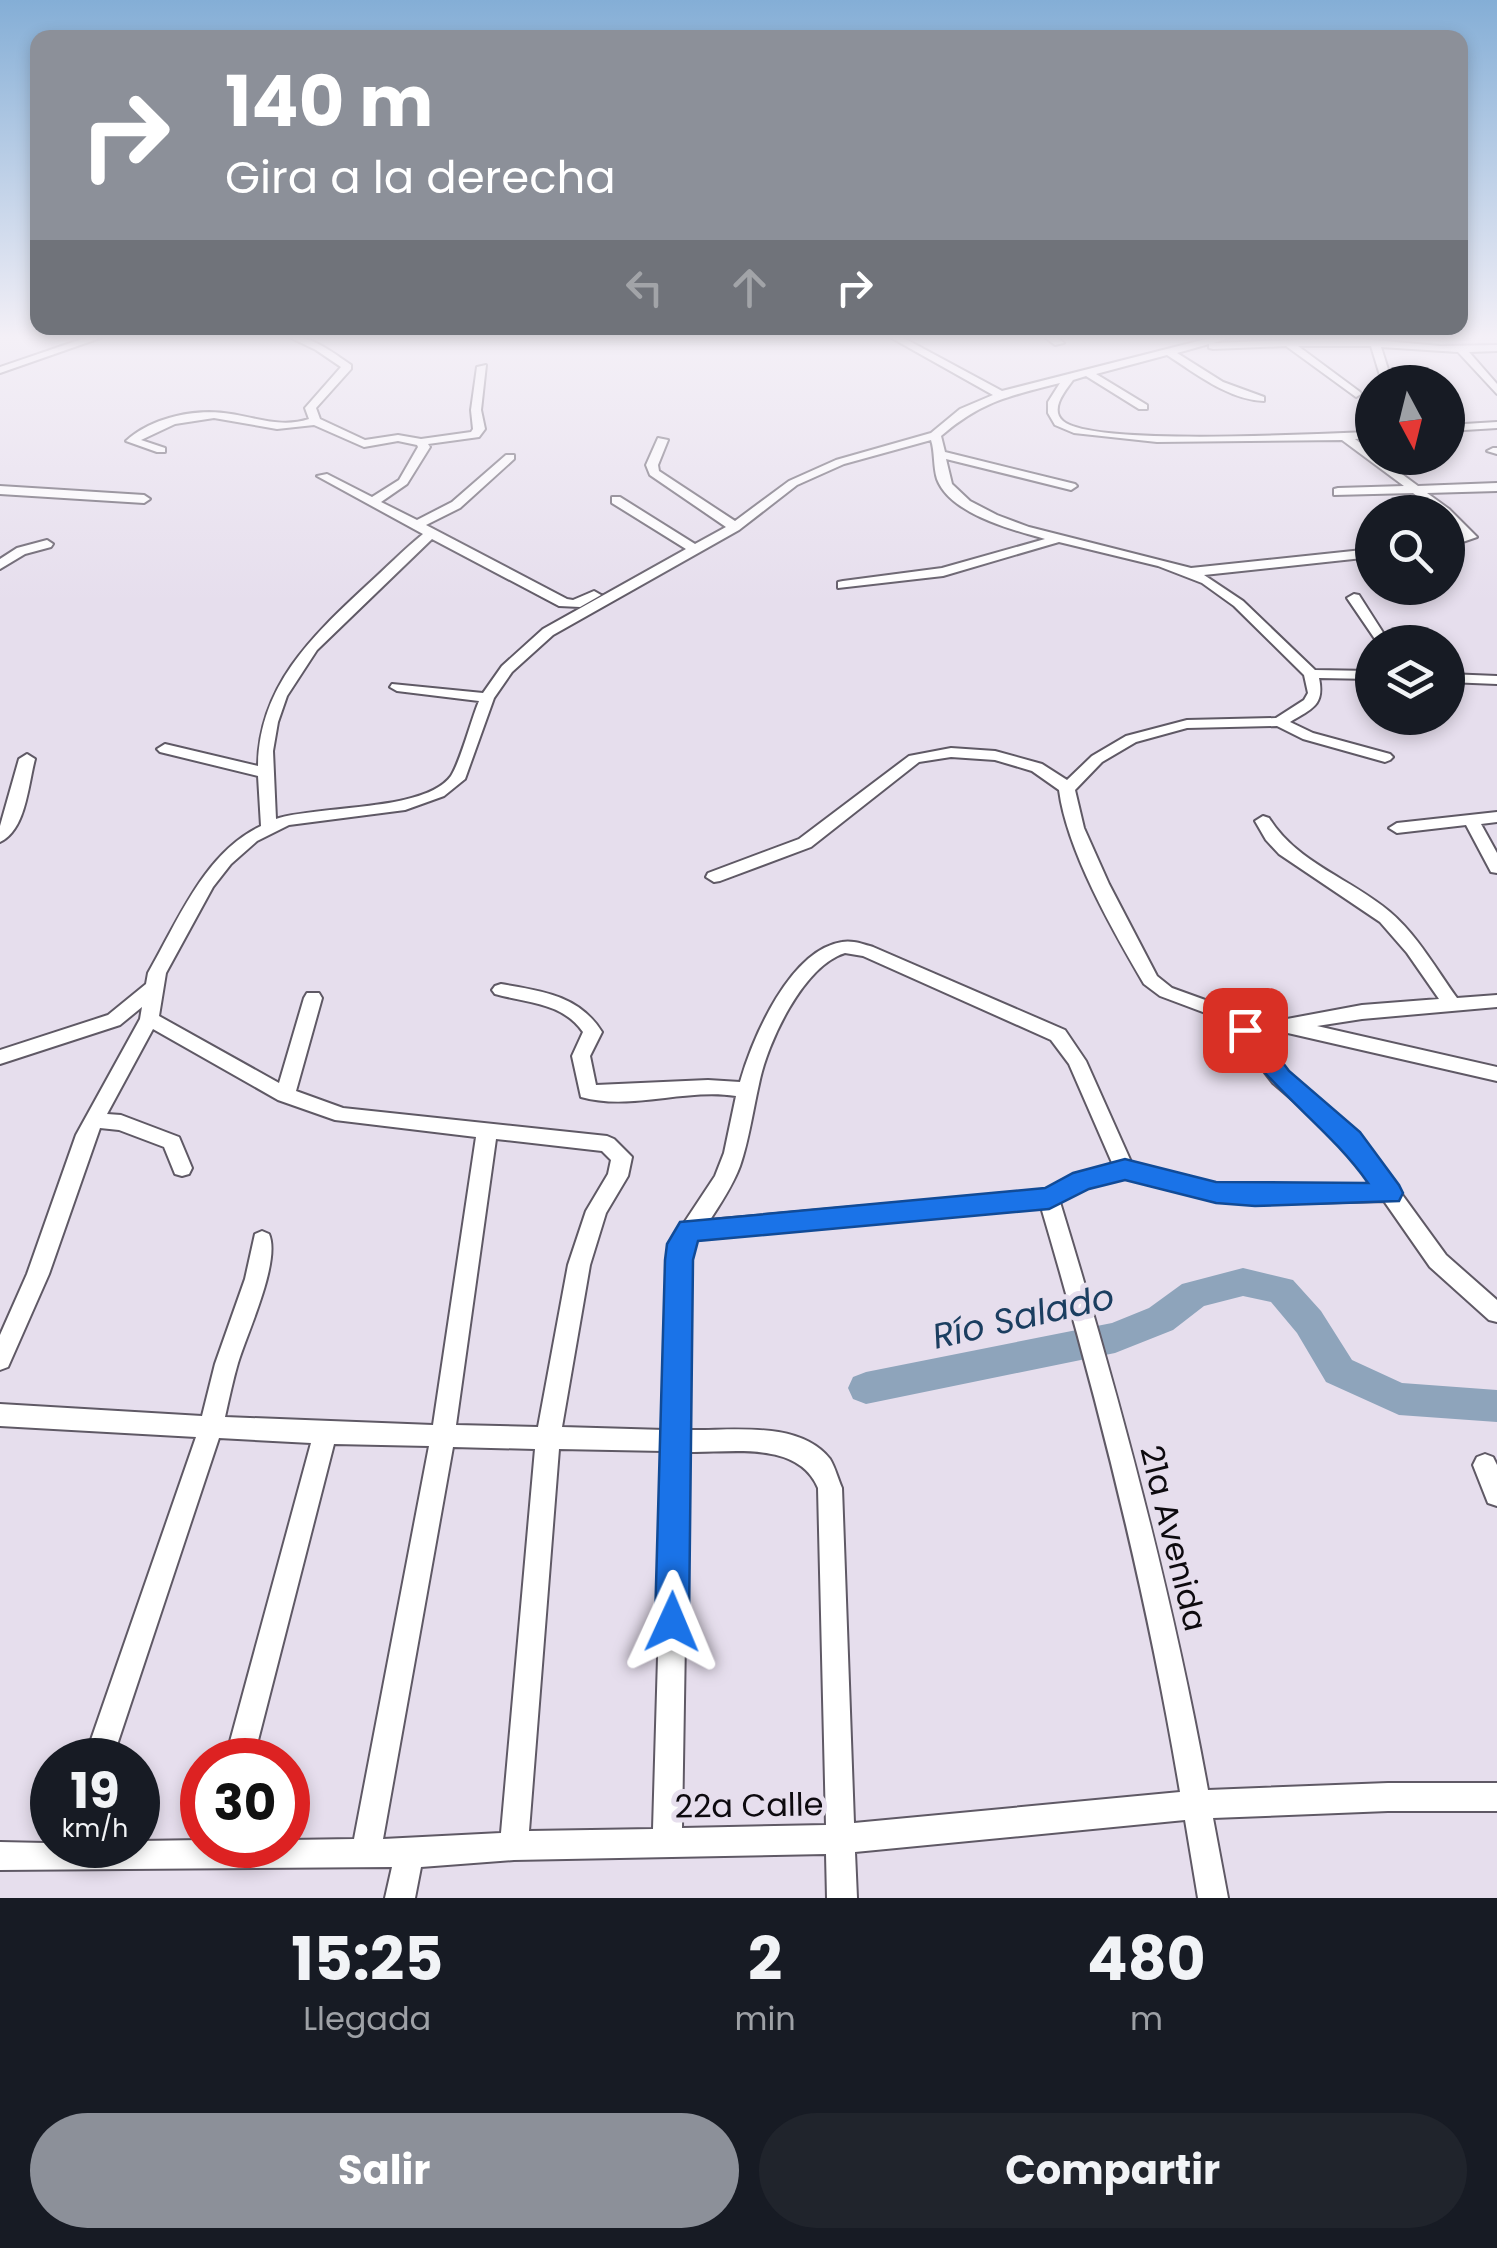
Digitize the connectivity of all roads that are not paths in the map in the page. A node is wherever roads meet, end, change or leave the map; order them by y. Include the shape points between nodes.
1 (170, 425) edge
2 (323, 425) edge
3 (478, 425) edge
4 (949, 425) edge
5 (1063, 425) edge
6 (1497, 425) edge
7 (1465, 427) edge
8 (936, 436) junction
9 (1344, 436) junction
10 (1355, 436) edge
11 (662, 440) dead end
12 (421, 442) junction
13 (161, 450) dead end
14 (942, 455) junction
15 (510, 457) dead end
16 (323, 476) dead end
17 (1071, 486) dead end
18 (1497, 486) edge
19 (1409, 488) junction
20 (0, 490) edge
21 (1338, 492) dead end
22 (1419, 495) edge
23 (144, 499) dead end
24 (616, 500) dead end
25 (372, 502) junction
26 (417, 525) junction
27 (734, 527) junction
28 (433, 532) junction
29 (1062, 538) junction
30 (46, 544) dead end
31 (694, 548) junction
32 (1355, 555) edge
33 (678, 558) junction
34 (0, 565) edge
35 (1192, 572) junction
36 (843, 586) dead end
37 (1354, 598) dead end
38 (1372, 625) edge
39 (1310, 674) junction
40 (1355, 675) edge
41 (1465, 679) edge
42 (1497, 680) edge
43 (397, 688) dead end
44 (487, 698) junction
45 (1279, 722) junction
46 (165, 750) dead end
47 (1385, 757) dead end
48 (27, 759) dead end
49 (262, 772) junction
50 (1067, 789) junction
51 (1497, 817) edge
52 (1470, 819) junction
53 (1263, 821) dead end
54 (270, 827) junction
55 (1397, 828) dead end
56 (0, 837) edge
57 (1497, 868) edge
58 (714, 877) dead end
59 (152, 989) junction
60 (501, 990) dead end
61 (313, 998) dead end
62 (1497, 1001) edge
63 (1454, 1005) junction
64 (149, 1020) junction
65 (1242, 1020) junction
66 (1322, 1028) junction
67 (0, 1057) edge
68 (1497, 1074) edge
69 (748, 1090) junction
70 (285, 1095) junction
71 (94, 1120) junction
72 (487, 1131) junction
73 (182, 1168) dead end
74 (1125, 1170) junction
75 (1390, 1193) junction
76 (1049, 1198) junction
77 (690, 1230) junction
78 (262, 1240) dead end
79 (1497, 1313) edge
80 (0, 1360) edge
81 (0, 1414) edge
82 (210, 1428) junction
83 (325, 1433) junction
84 (443, 1437) junction
85 (548, 1438) junction
86 (676, 1439) junction
87 (1485, 1465) dead end
88 (1497, 1495) edge
89 (105, 1738) edge
90 (245, 1738) edge
91 (1497, 1797) edge
92 (1196, 1805) junction
93 (840, 1839) junction
94 (667, 1841) junction
95 (514, 1846) junction
96 (30, 1853) edge
97 (310, 1853) edge
98 (366, 1854) junction
99 (409, 1854) junction
100 (0, 1856) edge
101 (400, 1898) edge
102 (842, 1898) edge
103 (1213, 1898) edge

1 - 13 street via 132,441
2 - 12 street via 364,444
3 - 12 street via 475,434
4 - 8 street
5 - 9 street via 1093,434
6 - 7 street
8 - 14 street
8 - 27 street via 812,472
9 - 10 street
9 - 19 street
11 - 27 street via 654,473
12 - 25 street via 425,450 403,482
14 - 17 street
14 - 29 street via 942,477 958,498 1003,521
15 - 26 street via 456,506
16 - 25 street
18 - 19 street
19 - 21 street
19 - 22 street
20 - 23 street
24 - 31 street
25 - 26 street
26 - 28 street
27 - 31 street
28 - 33 street via 564,603
28 - 49 street via 286,676
29 - 35 street
29 - 36 street via 944,572
30 - 34 street
31 - 33 street
32 - 35 street
33 - 44 street via 548,632
35 - 39 street
37 - 38 street
39 - 40 street
39 - 45 street via 1310,703
41 - 42 street
43 - 44 street
44 - 54 street via 457,779 438,793
45 - 47 street
45 - 50 street via 1187,724 1131,738 1097,758
46 - 49 street
48 - 56 street via 10,824
49 - 54 street
50 - 58 street via 1022,763 932,752 914,758 805,843
50 - 65 street via 1080,839 1150,980
51 - 52 street
52 - 55 street
52 - 57 street
53 - 63 street via 1304,864 1389,920
54 - 59 street via 251,836 206,885
59 - 64 street
59 - 67 street via 114,1020
60 - 69 street via 564,1003 584,1017 593,1032 581,1056 588,1092 719,1084
61 - 70 street
62 - 63 street
63 - 66 street
64 - 70 street
64 - 71 street
65 - 66 street
65 - 75 street via 1280,1078 1351,1140
66 - 68 street
69 - 74 street via 778,1012 808,969 845,946 1058,1036 1077,1061
69 - 77 street via 730,1166
70 - 72 street via 342,1116
71 - 73 street via 172,1142
71 - 80 street
72 - 84 street
72 - 85 street via 607,1144 622,1158 579,1264
74 - 75 street via 1255,1196
74 - 76 street via 1082,1180
75 - 79 street via 1438,1260
76 - 77 street
76 - 92 street, 21a Avenida via 1093,1345 1172,1666
77 - 86 street via 679,1260
78 - 82 street
81 - 82 street
82 - 83 street
82 - 89 street
83 - 84 street
83 - 90 street
84 - 85 street
84 - 98 street
85 - 86 street
85 - 95 street
86 - 93 street via 796,1447 821,1466 830,1488
86 - 94 street
87 - 88 street
91 - 92 street, 22a Calle
92 - 93 street, 22a Calle
92 - 103 street, 21a Avenida
93 - 94 street, 22a Calle
93 - 102 street
94 - 95 street, 22a Calle
95 - 99 street, 22a Calle
96 - 100 street, 22a Calle
97 - 98 street, 22a Calle
98 - 99 street, 22a Calle
99 - 101 street

